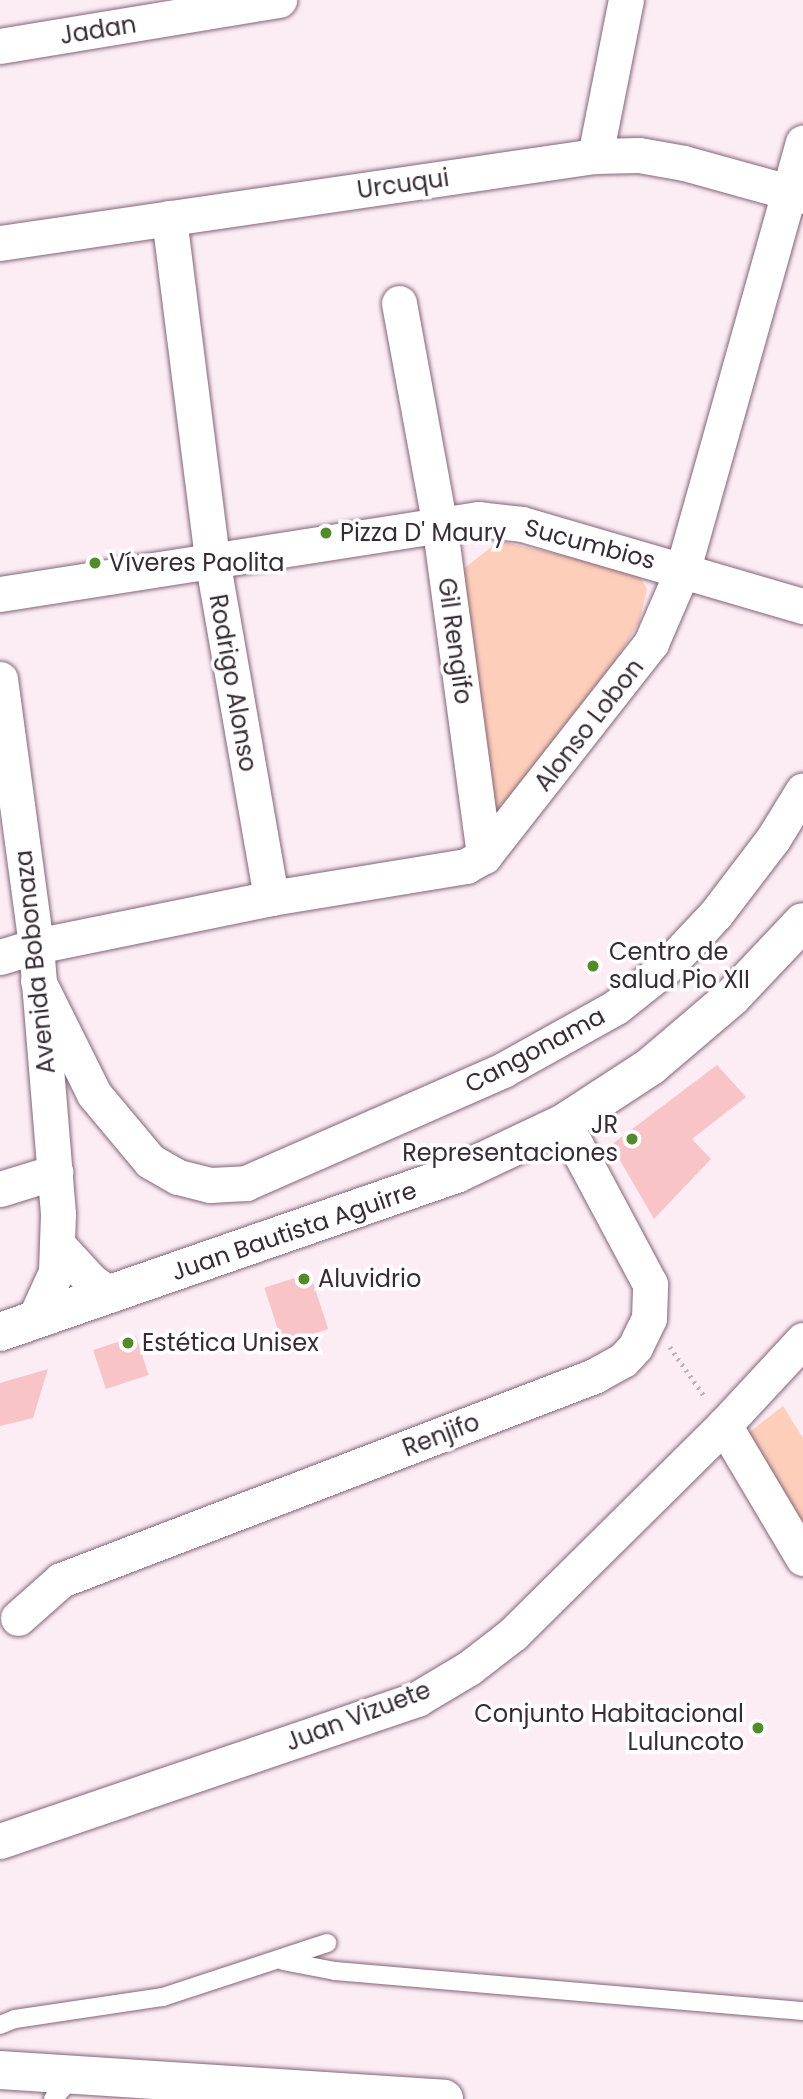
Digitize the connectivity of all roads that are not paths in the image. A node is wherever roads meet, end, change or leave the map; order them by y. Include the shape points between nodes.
1 (279, 0) edge
2 (626, 0) edge
3 (0, 46) edge
4 (803, 144) edge
5 (595, 156) junction
6 (796, 194) edge
7 (169, 218) junction
8 (0, 243) edge
9 (399, 303) dead end
10 (439, 522) junction
11 (212, 559) junction
12 (683, 569) junction
13 (0, 594) edge
14 (803, 606) edge
15 (0, 679) edge
16 (4, 725) edge
17 (803, 790) edge
18 (484, 856) junction
19 (271, 898) junction
20 (803, 922) edge
21 (36, 946) junction
22 (0, 957) edge
23 (38, 981) junction
24 (564, 1123) junction
25 (55, 1172) junction
26 (0, 1189) edge
27 (58, 1245) junction
28 (111, 1295) junction
29 (17, 1326) edge
30 (803, 1340) edge
31 (724, 1425) junction
32 (803, 1558) edge
33 (18, 1618) dead end
34 (0, 1841) edge
35 (327, 1943) dead end
36 (283, 1961) junction
37 (803, 2011) edge
38 (0, 2025) edge
39 (0, 2070) edge
40 (65, 2086) edge
41 (444, 2099) edge

1 - 3 street, Jadan
2 - 5 street
4 - 6 street, Alonso Lobon
5 - 6 street, Urcuqui via 684,163
5 - 7 street, Urcuqui
6 - 12 street, Alonso Lobon
7 - 8 street, Urcuqui
7 - 11 street, Rodrigo Alonso
9 - 10 street, Gil Rengifo
10 - 11 street, Sucumbios
10 - 12 street, Sucumbios via 478,519 522,524
10 - 18 street, Gil Rengifo
11 - 13 street, Sucumbios
11 - 19 street, Rodrigo Alonso
12 - 14 street, Sucumbios
12 - 18 street, Alonso Lobon via 651,643
15 - 16 street, Avenida Bobonaza
16 - 21 street, Avenida Bobonaza
17 - 23 street, Cangonama via 773,839 715,915 664,968 616,1007 503,1070 246,1183 210,1185 178,1177 150,1161 94,1094
18 - 19 street via 467,866
19 - 21 street
20 - 24 main road, Juan Bautista Aguirre via 732,997 651,1066
21 - 22 street
21 - 23 street, Avenida Bobonaza
23 - 25 street, Avenida Bobonaza
24 - 28 main road, Juan Bautista Aguirre via 456,1174
24 - 33 street, Renjifo via 646,1271 649,1318 635,1347 610,1369 75,1574 44,1591
25 - 26 street
25 - 27 street, Avenida Bobonaza
27 - 28 street via 90,1281
27 - 29 street, Avenida Bobonaza via 48,1297
28 - 29 main road, Juan Bautista Aguirre
30 - 31 street, Juan Vizuete
31 - 32 street
31 - 34 street, Juan Vizuete via 513,1634 417,1699
35 - 36 lane
36 - 37 lane via 335,1971
36 - 38 lane via 163,1997 15,2018
39 - 40 main road
40 - 41 main road

